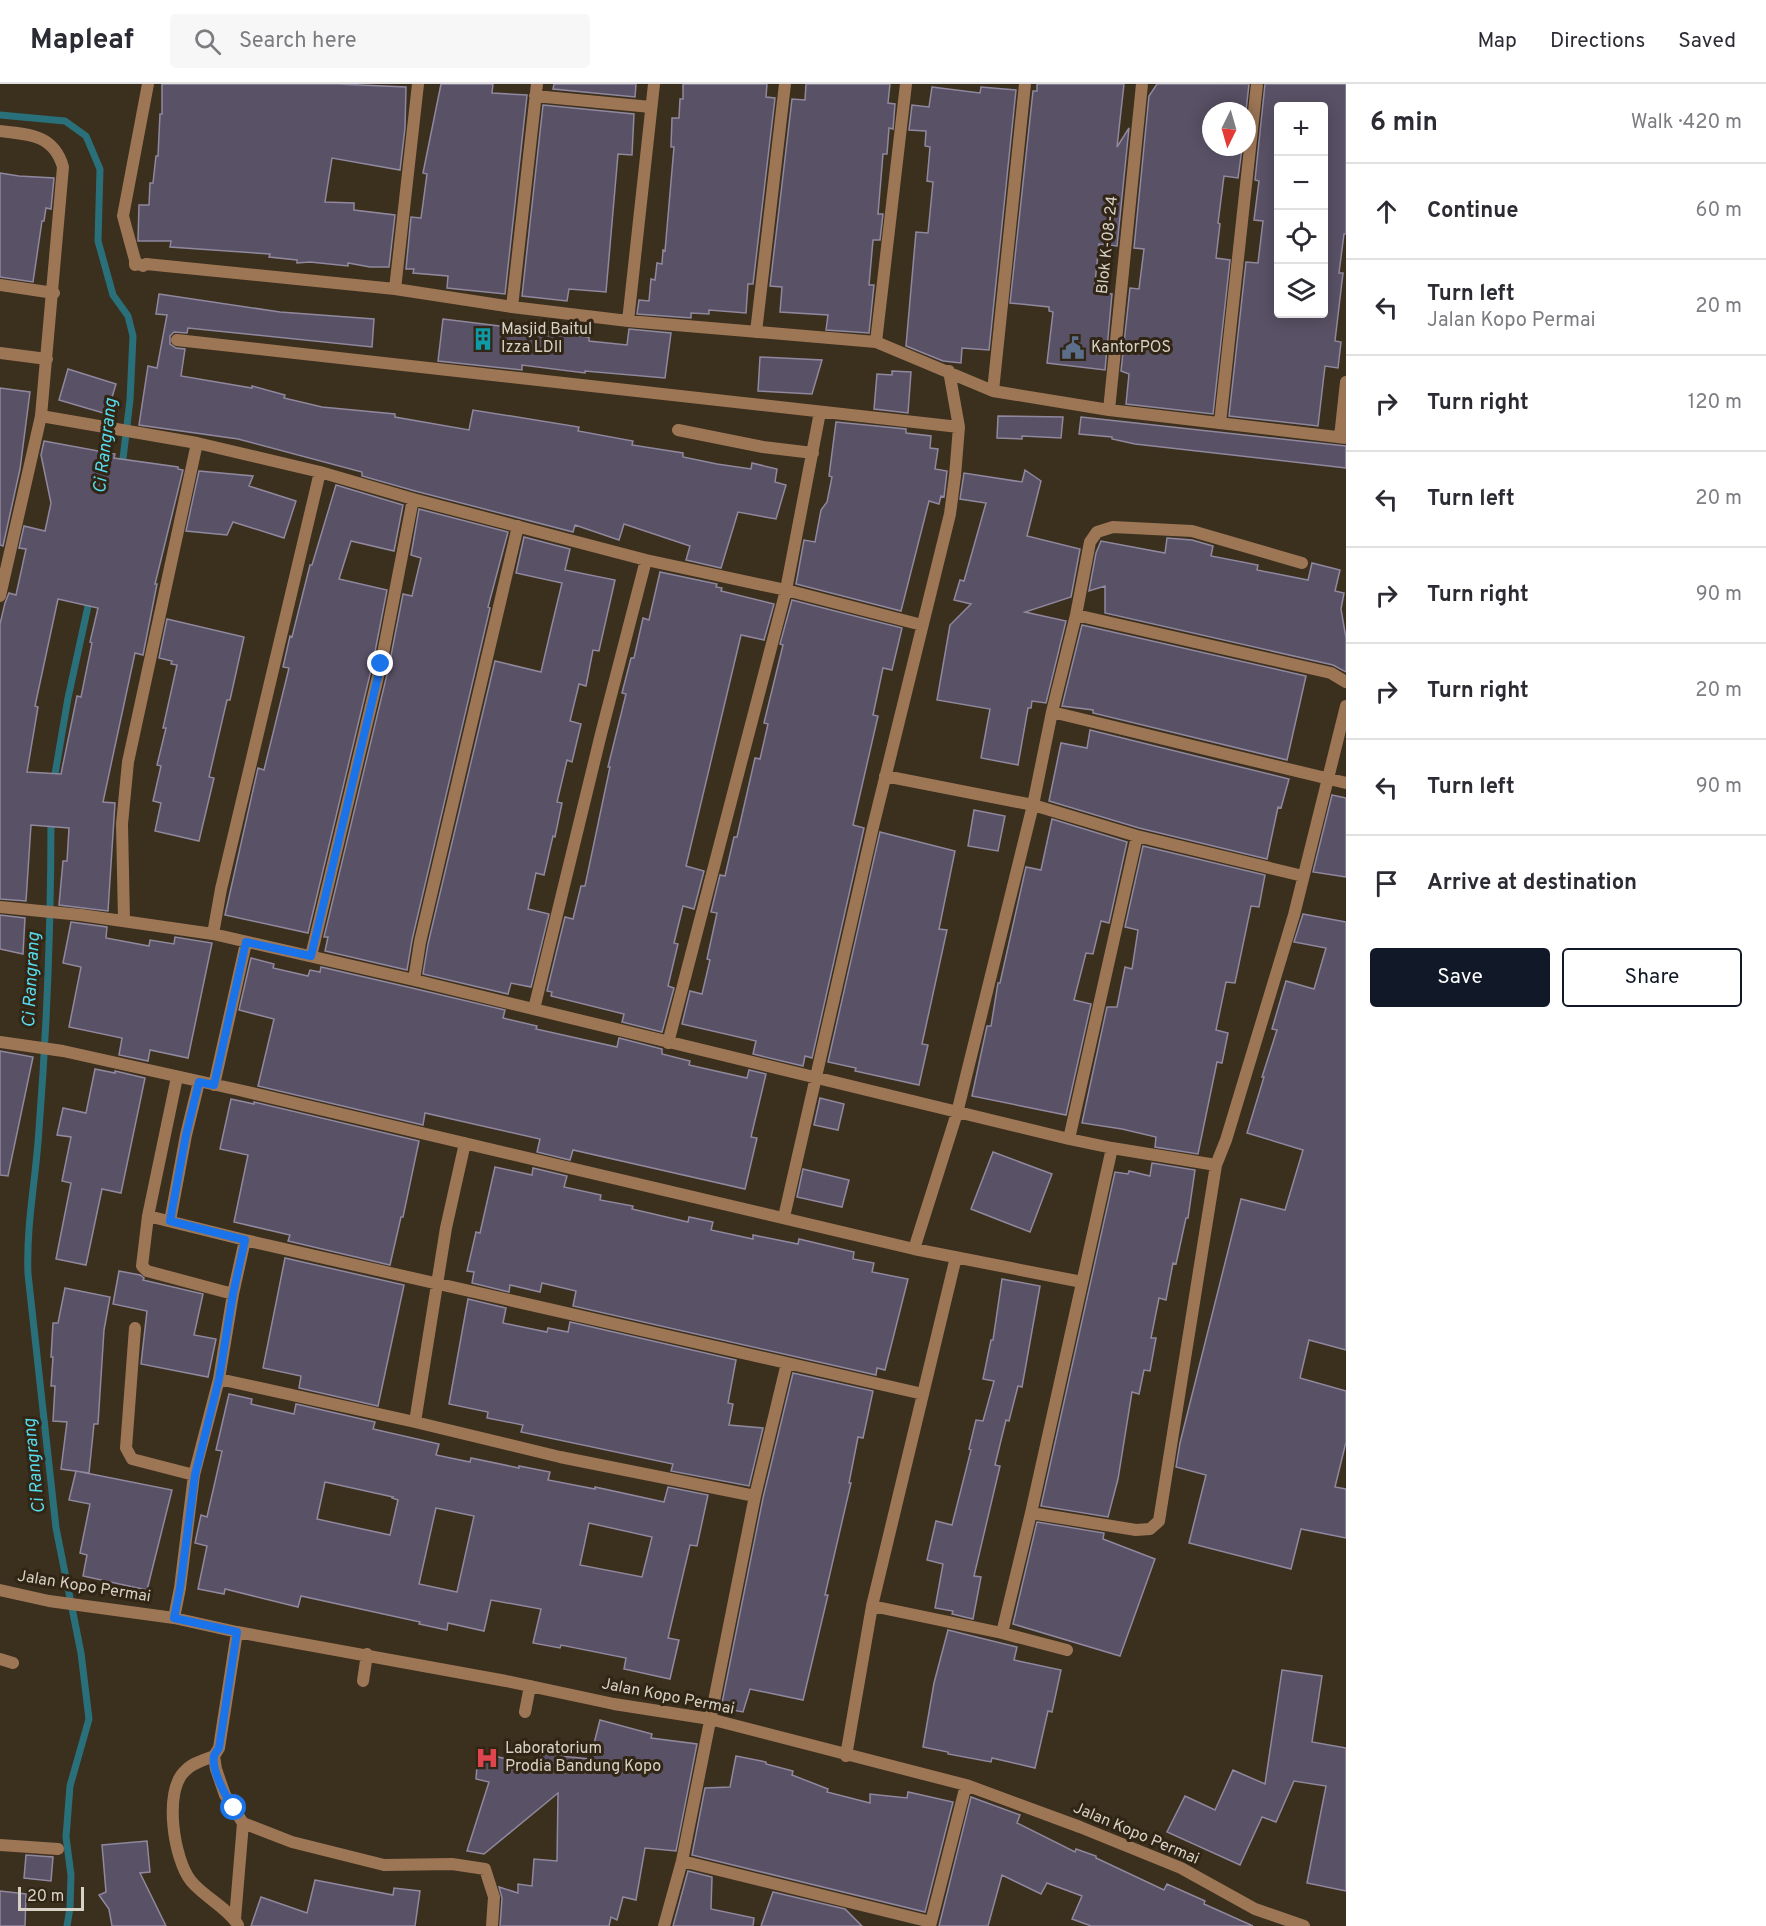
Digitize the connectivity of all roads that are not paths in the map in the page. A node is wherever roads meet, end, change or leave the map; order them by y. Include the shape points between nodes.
1 (148, 84) edge
2 (418, 84) edge
3 (654, 84) edge
4 (785, 84) edge
5 (906, 84) edge
6 (1025, 84) edge
7 (1142, 84) edge
8 (1257, 84) edge
9 (536, 90) edge
10 (651, 107) junction
11 (0, 131) edge
12 (0, 285) edge
13 (395, 289) junction
14 (54, 293) junction
15 (512, 307) junction
16 (628, 321) junction
17 (756, 332) junction
18 (177, 340) dead end
19 (876, 342) junction
20 (0, 354) edge
21 (48, 359) junction
22 (950, 371) junction
23 (1346, 382) edge
24 (993, 391) junction
25 (1108, 410) junction
26 (820, 412) junction
27 (41, 416) junction
28 (1220, 423) junction
29 (959, 427) junction
30 (678, 430) dead end
31 (1343, 437) edge
32 (197, 443) junction
33 (813, 453) junction
34 (320, 472) junction
35 (412, 500) junction
36 (518, 526) junction
37 (646, 560) junction
38 (1302, 563) dead end
39 (786, 590) junction
40 (0, 596) edge
41 (1076, 615) junction
42 (922, 625) junction
43 (1346, 682) edge
44 (1346, 706) edge
45 (1052, 712) junction
46 (885, 776) junction
47 (1327, 779) junction
48 (1346, 783) edge
49 (1034, 805) junction
50 (1137, 836) junction
51 (1303, 876) junction
52 (0, 907) edge
53 (124, 921) junction
54 (213, 934) junction
55 (246, 942) junction
56 (311, 956) junction
57 (414, 980) junction
58 (534, 1009) junction
59 (0, 1042) edge
60 (668, 1042) junction
61 (177, 1077) junction
62 (815, 1078) junction
63 (199, 1082) junction
64 (214, 1085) junction
65 (957, 1113) junction
66 (166, 1132) junction
67 (186, 1135) junction
68 (1069, 1139) junction
69 (465, 1143) junction
70 (1112, 1148) junction
71 (1216, 1165) junction
72 (148, 1216) junction
73 (784, 1217) junction
74 (170, 1221) junction
75 (245, 1240) junction
76 (914, 1249) junction
77 (956, 1257) junction
78 (1082, 1282) junction
79 (438, 1283) junction
80 (233, 1294) junction
81 (135, 1328) dead end
82 (787, 1363) junction
83 (219, 1379) junction
84 (923, 1394) junction
85 (415, 1422) junction
86 (195, 1475) junction
87 (755, 1496) junction
88 (1031, 1513) junction
89 (0, 1590) edge
90 (872, 1606) junction
91 (174, 1618) junction
92 (237, 1632) junction
93 (1002, 1633) junction
94 (1067, 1650) dead end
95 (367, 1654) junction
96 (0, 1659) edge
97 (13, 1663) dead end
98 (363, 1681) dead end
99 (530, 1686) junction
100 (525, 1712) dead end
101 (710, 1719) junction
102 (214, 1756) junction
103 (846, 1756) junction
104 (966, 1785) junction
105 (243, 1823) junction
106 (0, 1845) edge
107 (58, 1849) dead end
108 (682, 1861) junction
109 (237, 1923) edge
110 (930, 1924) edge
111 (492, 1926) edge
112 (664, 1926) edge
113 (1304, 1926) edge

1 - 13 street via 123,216 135,265
2 - 13 street
3 - 10 street
4 - 17 street
5 - 19 street
6 - 24 street
7 - 25 street, Blok K-08-24
8 - 28 street
9 - 10 street
9 - 15 street
10 - 16 street
11 - 14 street via 40,139 49,143 61,158
12 - 14 street
13 - 15 street
14 - 21 street
15 - 16 street
16 - 17 street
17 - 19 street
18 - 26 street
19 - 22 street
20 - 21 street
21 - 27 street
22 - 24 street
22 - 29 street
23 - 31 street
24 - 25 street
25 - 28 street
26 - 29 street
26 - 33 street
27 - 32 street
27 - 40 street
28 - 31 street
29 - 42 street via 950,514
30 - 33 street
32 - 34 street
32 - 53 street via 128,762 122,824
33 - 39 street
34 - 35 street
34 - 54 street
35 - 36 street
35 - 56 street via 381,664
36 - 37 street
36 - 57 street via 422,931
37 - 39 street
37 - 58 street
38 - 41 street via 1192,531 1113,527 1097,532 1090,542
39 - 42 street
39 - 60 street
41 - 43 street via 1331,673
41 - 45 street
42 - 46 street
44 - 47 street
45 - 47 street
45 - 49 street
46 - 49 street
46 - 62 street
47 - 48 street
47 - 51 street
49 - 50 street
49 - 65 street
50 - 51 street
50 - 68 street
51 - 71 street
52 - 53 street
53 - 54 street
54 - 55 street
55 - 56 street
55 - 64 street
56 - 57 street
57 - 58 street
58 - 60 street
59 - 61 street via 63,1051
60 - 62 street
61 - 63 street
61 - 66 street
62 - 65 street
62 - 73 street
63 - 64 street
63 - 67 street
64 - 69 street
65 - 68 street
65 - 76 street
66 - 67 street
66 - 72 street
67 - 74 street
68 - 70 street
69 - 73 street
69 - 79 street
70 - 71 street
70 - 78 street
71 - 88 street via 1159,1521 1150,1529 1136,1530
72 - 74 street
72 - 80 street via 144,1269
73 - 76 street
74 - 75 street
75 - 79 street
75 - 80 street
76 - 77 street
77 - 78 street
77 - 84 street
78 - 88 street
79 - 82 street
79 - 85 street
80 - 83 street
81 - 86 street via 126,1448 132,1459
82 - 84 street
82 - 87 street
83 - 85 street
83 - 86 street
84 - 90 street
85 - 87 street via 560,1457
86 - 91 street
87 - 101 street
88 - 93 street
89 - 91 street, Jalan Kopo Permai via 49,1602
90 - 93 street
90 - 103 street
91 - 92 street, Jalan Kopo Permai
92 - 95 street, Jalan Kopo Permai
92 - 102 street via 219,1748
93 - 94 street
95 - 98 street
95 - 99 street, Jalan Kopo Permai
96 - 97 street
99 - 100 street
99 - 101 street, Jalan Kopo Permai
101 - 103 street, Jalan Kopo Permai
101 - 108 street
102 - 105 street via 225,1795
102 - 109 street via 184,1771 178,1781 173,1815 175,1834 181,1865 189,1879
103 - 104 street, Jalan Kopo Permai
104 - 110 street
104 - 113 street, Jalan Kopo Permai via 1181,1868 1255,1909
105 - 109 street
105 - 111 street via 292,1842 384,1865 452,1864 485,1869 494,1897
106 - 107 street
108 - 110 street
108 - 112 street

